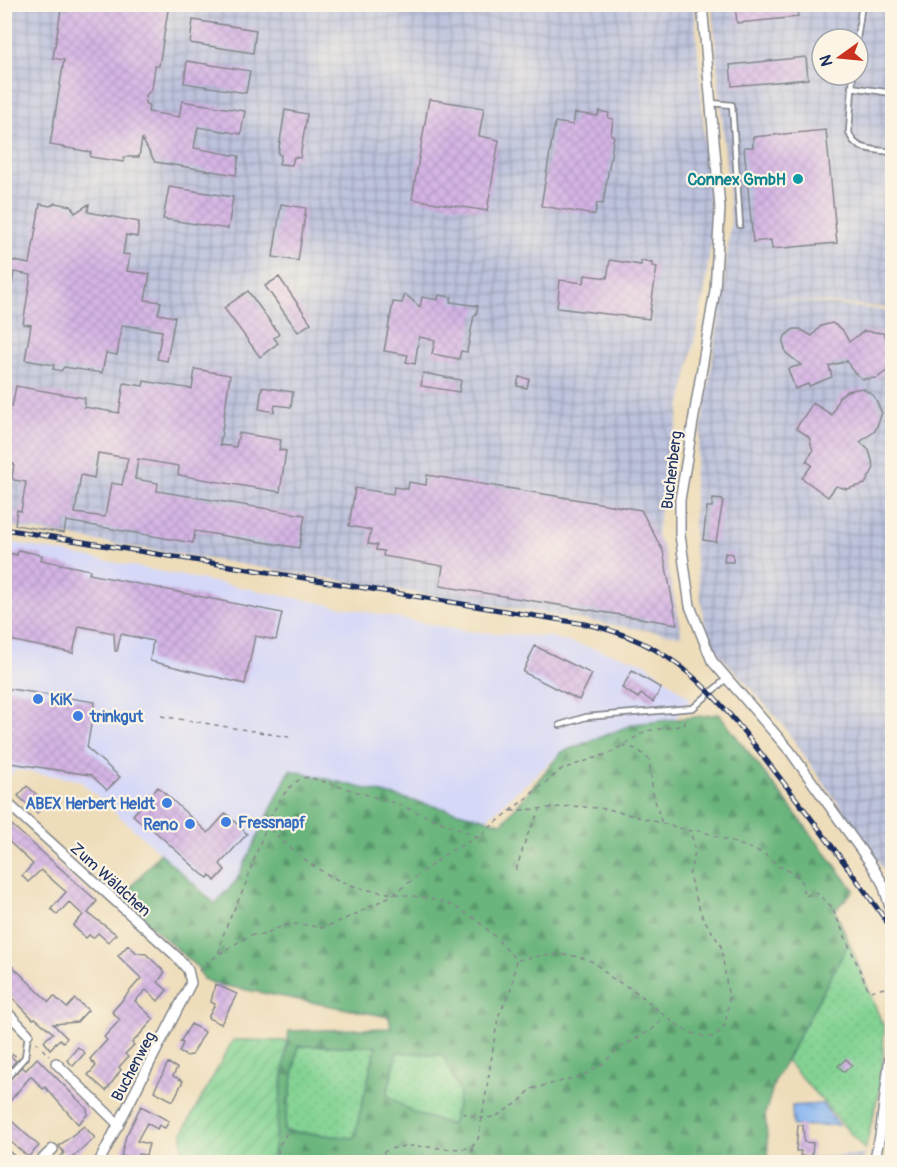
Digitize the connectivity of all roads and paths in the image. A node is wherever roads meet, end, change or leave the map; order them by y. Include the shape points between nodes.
1 (702, 4) edge
2 (862, 4) edge
3 (859, 27) edge
4 (851, 87) joint
5 (892, 93) edge
6 (712, 103) junction
7 (892, 152) edge
8 (740, 225) dead end
9 (726, 679) junction
10 (693, 708) junction
11 (161, 716) dead end
12 (560, 725) dead end
13 (289, 737) dead end
14 (622, 745) junction
15 (4, 800) edge
16 (540, 809) junction
17 (510, 812) junction
18 (662, 824) junction
19 (254, 825) dead end
20 (268, 827) junction
21 (691, 831) junction
22 (478, 837) junction
23 (516, 870) dead end
24 (394, 894) junction
25 (892, 914) edge
26 (219, 954) junction
27 (516, 960) junction
28 (191, 980) junction
29 (892, 987) edge
30 (4, 1009) edge
31 (666, 1018) junction
32 (28, 1034) junction
33 (892, 1039) edge
34 (4, 1052) edge
35 (23, 1061) junction
36 (56, 1063) joint
37 (4, 1081) edge
38 (462, 1113) dead end
39 (482, 1118) junction
40 (119, 1125) junction
41 (290, 1129) dead end
42 (472, 1147) junction
43 (53, 1149) dead end
44 (4, 1154) edge
45 (13, 1162) edge
46 (39, 1162) edge
47 (99, 1162) edge
48 (279, 1162) edge
49 (371, 1162) edge
50 (473, 1162) edge
51 (874, 1162) edge

1 - 6 street, Buchenberg
2 - 3 lane
4 - 5 lane
4 - 7 lane via 851,141 858,147
6 - 8 lane via 732,105
6 - 9 street, Buchenberg via 720,208 715,290 680,500 680,535 690,606 704,645
9 - 10 lane
9 - 25 street, Buchenberg via 790,751 864,854 883,884
10 - 12 lane via 586,717
10 - 14 path via 684,725 646,730
11 - 13 path
14 - 17 path via 562,769
14 - 18 path via 649,759
15 - 28 street, Zum Wäldchen via 176,956
16 - 17 path
16 - 18 path via 608,809
16 - 23 path
17 - 22 path
18 - 21 path
19 - 20 path
20 - 22 path via 276,806 290,788 308,777 394,803
20 - 24 path via 315,869 348,884
20 - 26 path via 221,937
21 - 29 path via 763,853 795,874 802,882 804,896 817,893 832,907 869,991
21 - 31 path via 695,852 689,876 702,916 721,946 729,1000 725,1025 714,1037 699,1038
22 - 24 path via 447,853
24 - 26 path via 323,928 285,925 262,935 250,935
24 - 27 path via 446,903 469,912
26 - 28 path
27 - 31 path via 566,955 591,961
27 - 39 path via 512,986 498,1017
28 - 40 street, Buchenweg
30 - 32 street
31 - 39 path via 582,1076 531,1089 495,1117
32 - 35 lane
32 - 36 path
33 - 51 street
34 - 35 path via 8,1050
35 - 37 lane
36 - 40 street
38 - 39 path
39 - 42 path via 478,1139
40 - 47 street, Buchenweg
41 - 48 path via 278,1148
42 - 49 path via 413,1144 380,1153
42 - 50 path
43 - 46 street
44 - 45 street

